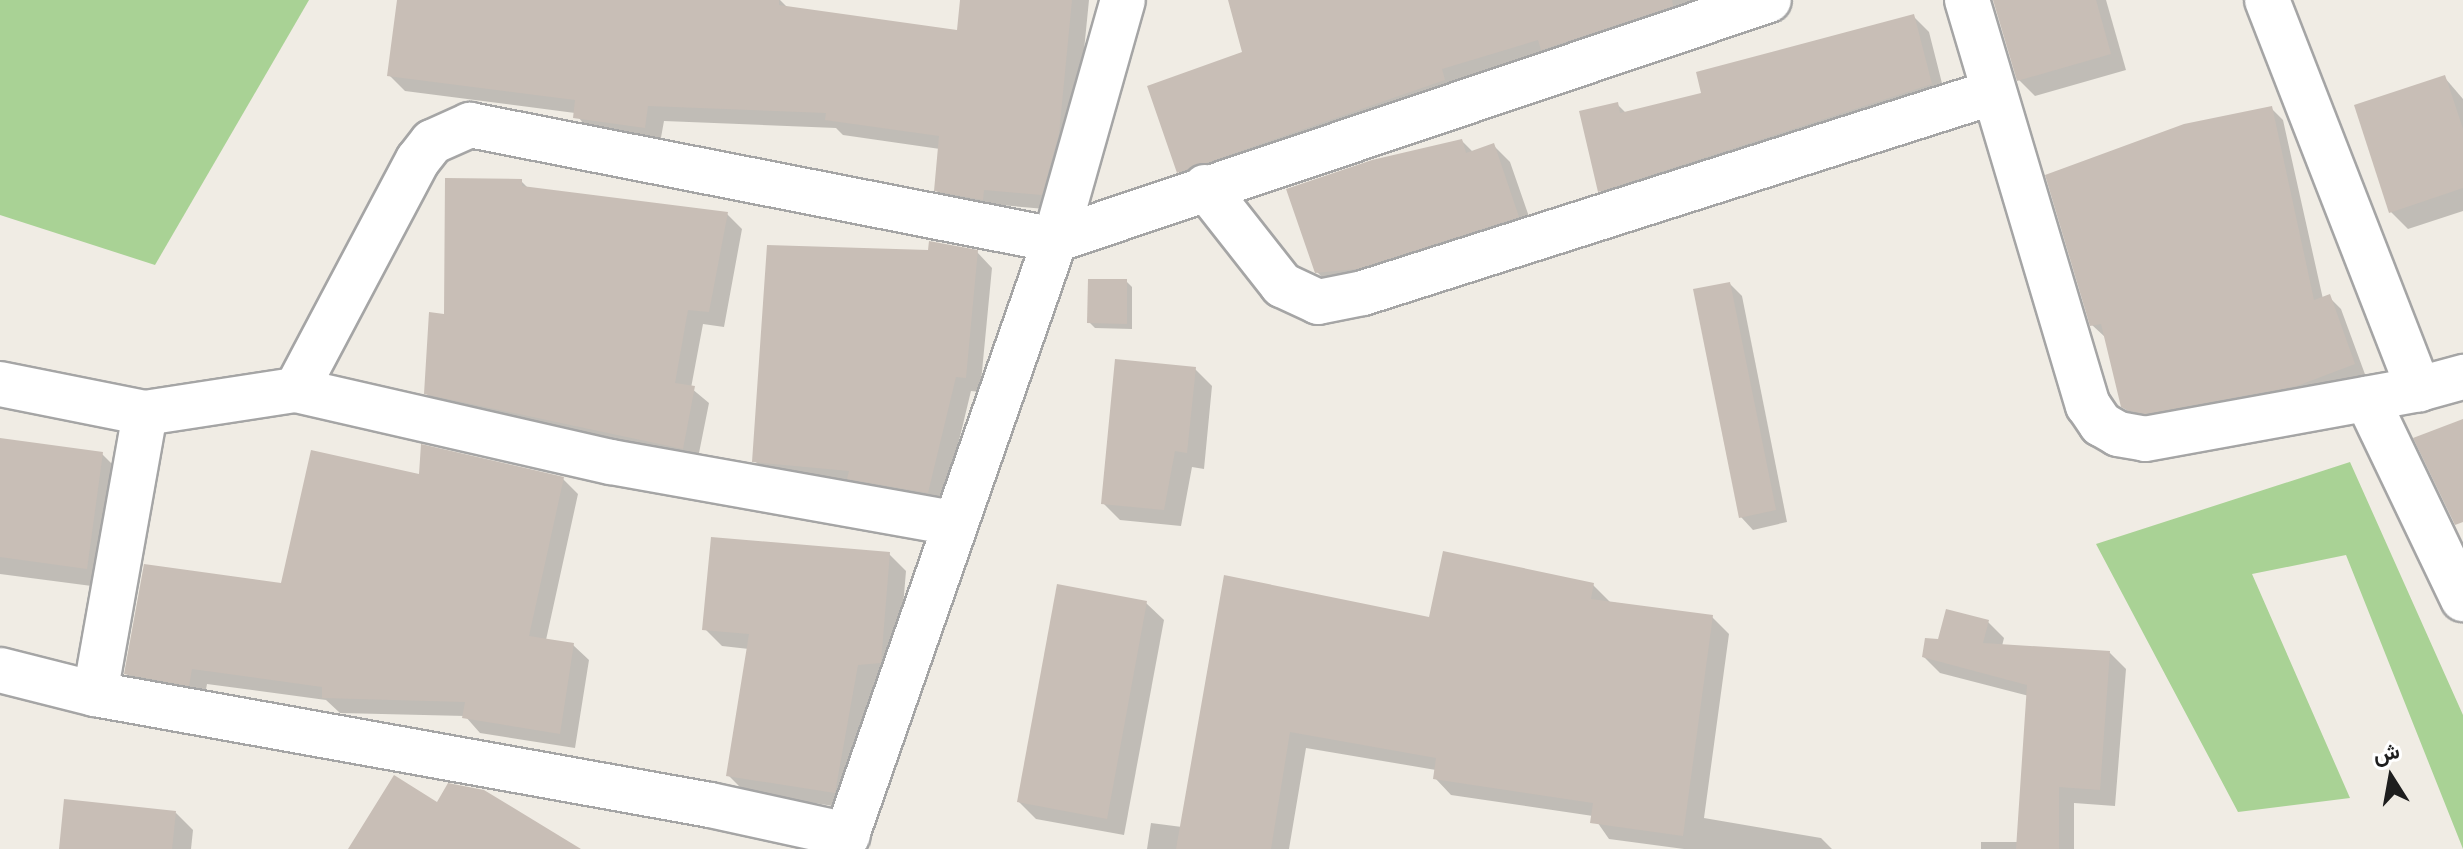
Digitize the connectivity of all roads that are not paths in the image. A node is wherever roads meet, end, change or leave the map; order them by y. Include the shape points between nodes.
1 (1123, 0) edge
2 (1769, 0) edge
3 (1967, 0) edge
4 (2267, 0) edge
5 (1994, 92) junction
6 (1205, 187) junction
7 (1055, 240) junction
8 (2463, 377) edge
9 (0, 384) edge
10 (2419, 389) junction
11 (296, 390) junction
12 (2367, 399) junction
13 (145, 413) junction
14 (952, 523) junction
15 (2463, 599) edge
16 (0, 670) edge
17 (95, 694) junction
18 (845, 842) edge

1 - 7 street
2 - 6 street
3 - 5 street
4 - 10 street
5 - 6 street via 1363,293 1318,302 1282,285
5 - 12 street via 2088,405 2101,424 2145,439
6 - 7 street
7 - 11 street via 470,125 432,142 418,160
7 - 14 street
8 - 10 street
9 - 13 street
10 - 12 street
11 - 13 street
11 - 14 street via 611,462
12 - 15 street
13 - 17 street
14 - 18 street
16 - 17 street
17 - 18 street via 710,805

